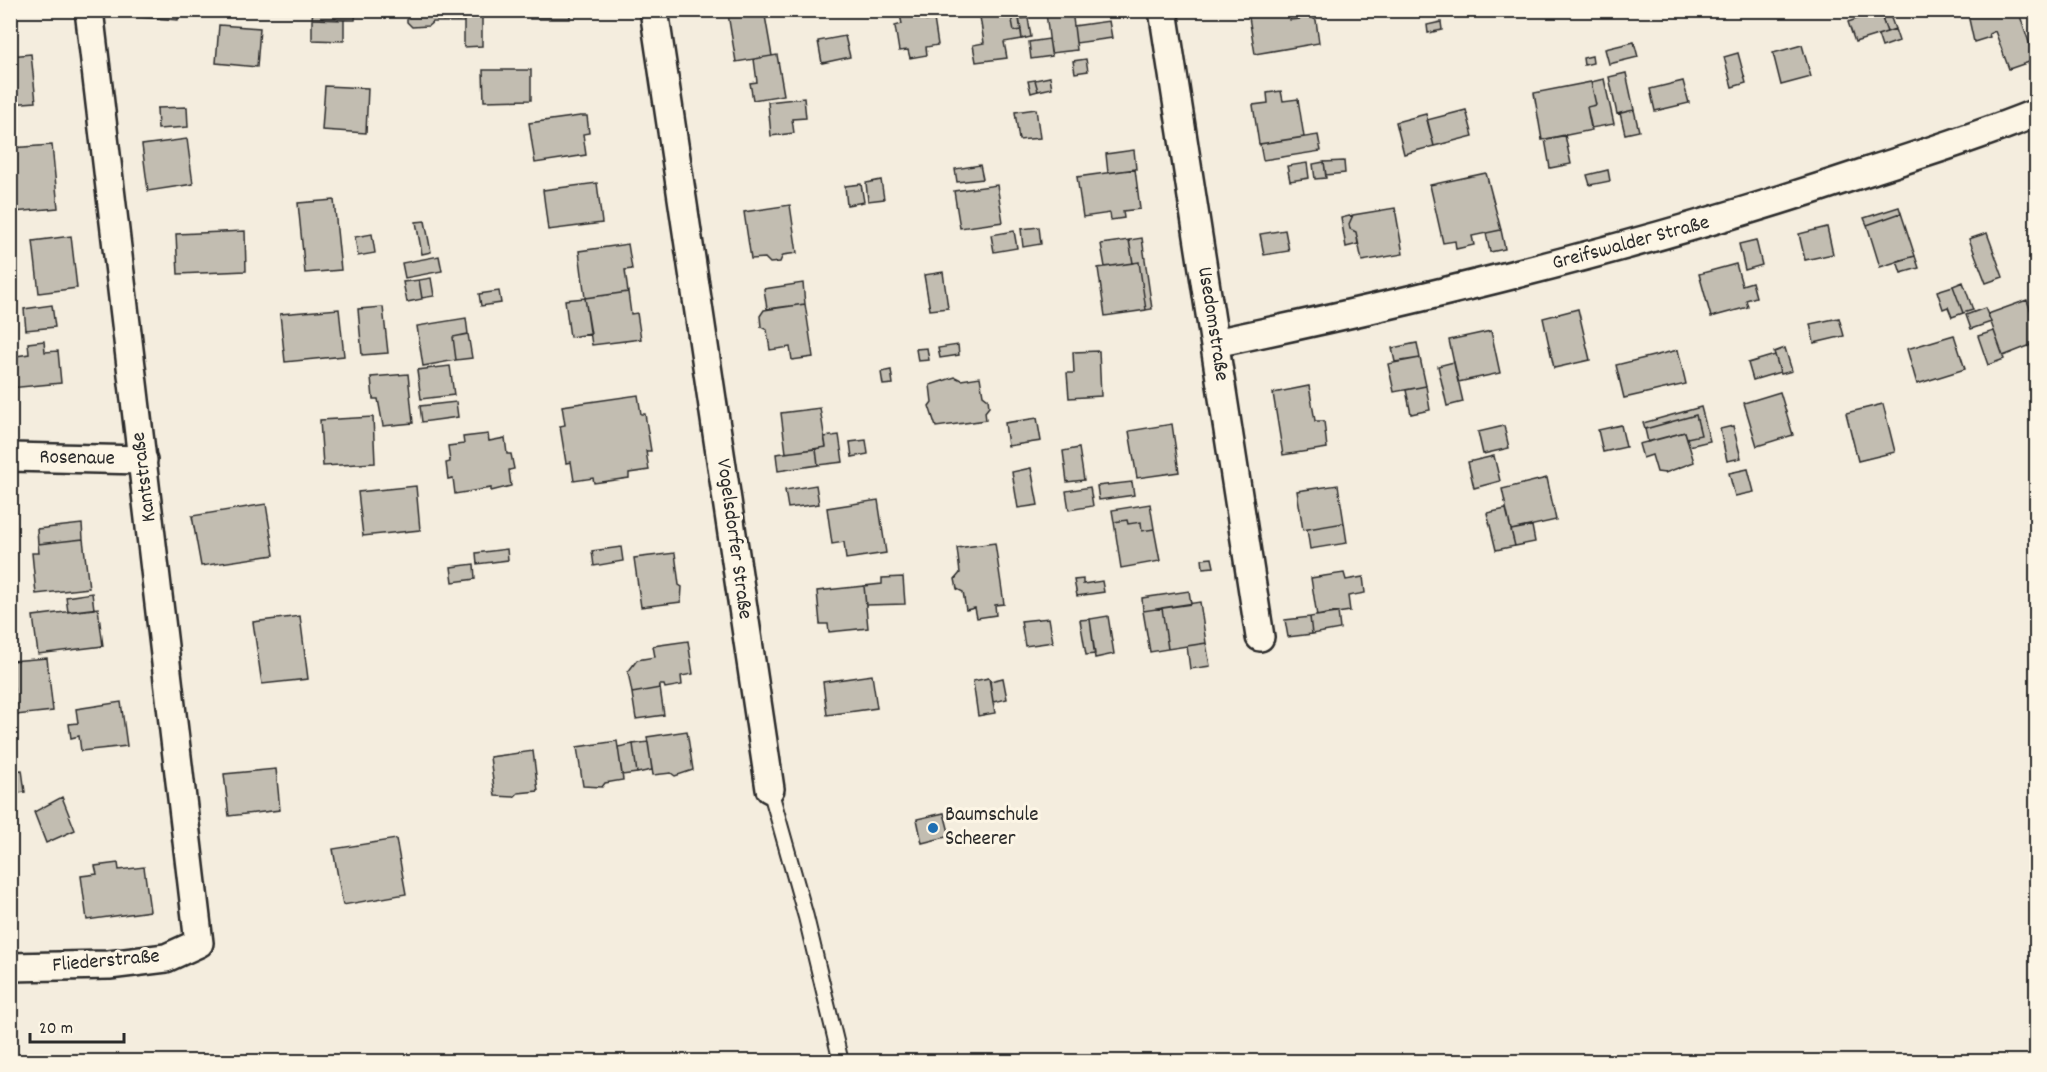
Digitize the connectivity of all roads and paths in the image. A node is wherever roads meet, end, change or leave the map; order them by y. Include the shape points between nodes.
1 (89, 10) edge
2 (654, 10) edge
3 (1163, 10) edge
4 (2037, 113) edge
5 (1215, 343) junction
6 (10, 457) edge
7 (143, 460) junction
8 (1260, 637) dead end
9 (770, 789) joint
10 (199, 944) joint
11 (10, 967) edge
12 (841, 1062) edge

1 - 7 street, Kantstraße
2 - 9 street, Vogelsdorfer Straße
3 - 5 street, Usedomstraße
4 - 5 street, Greifswalder Straße via 1767,206 1677,232 1334,318
5 - 8 street, Usedomstraße
6 - 7 street, Rosenaue
7 - 10 street, Kantstraße
9 - 12 lane, Vogelsdorfer Straße
10 - 11 street, Fliederstraße via 166,958 109,965

